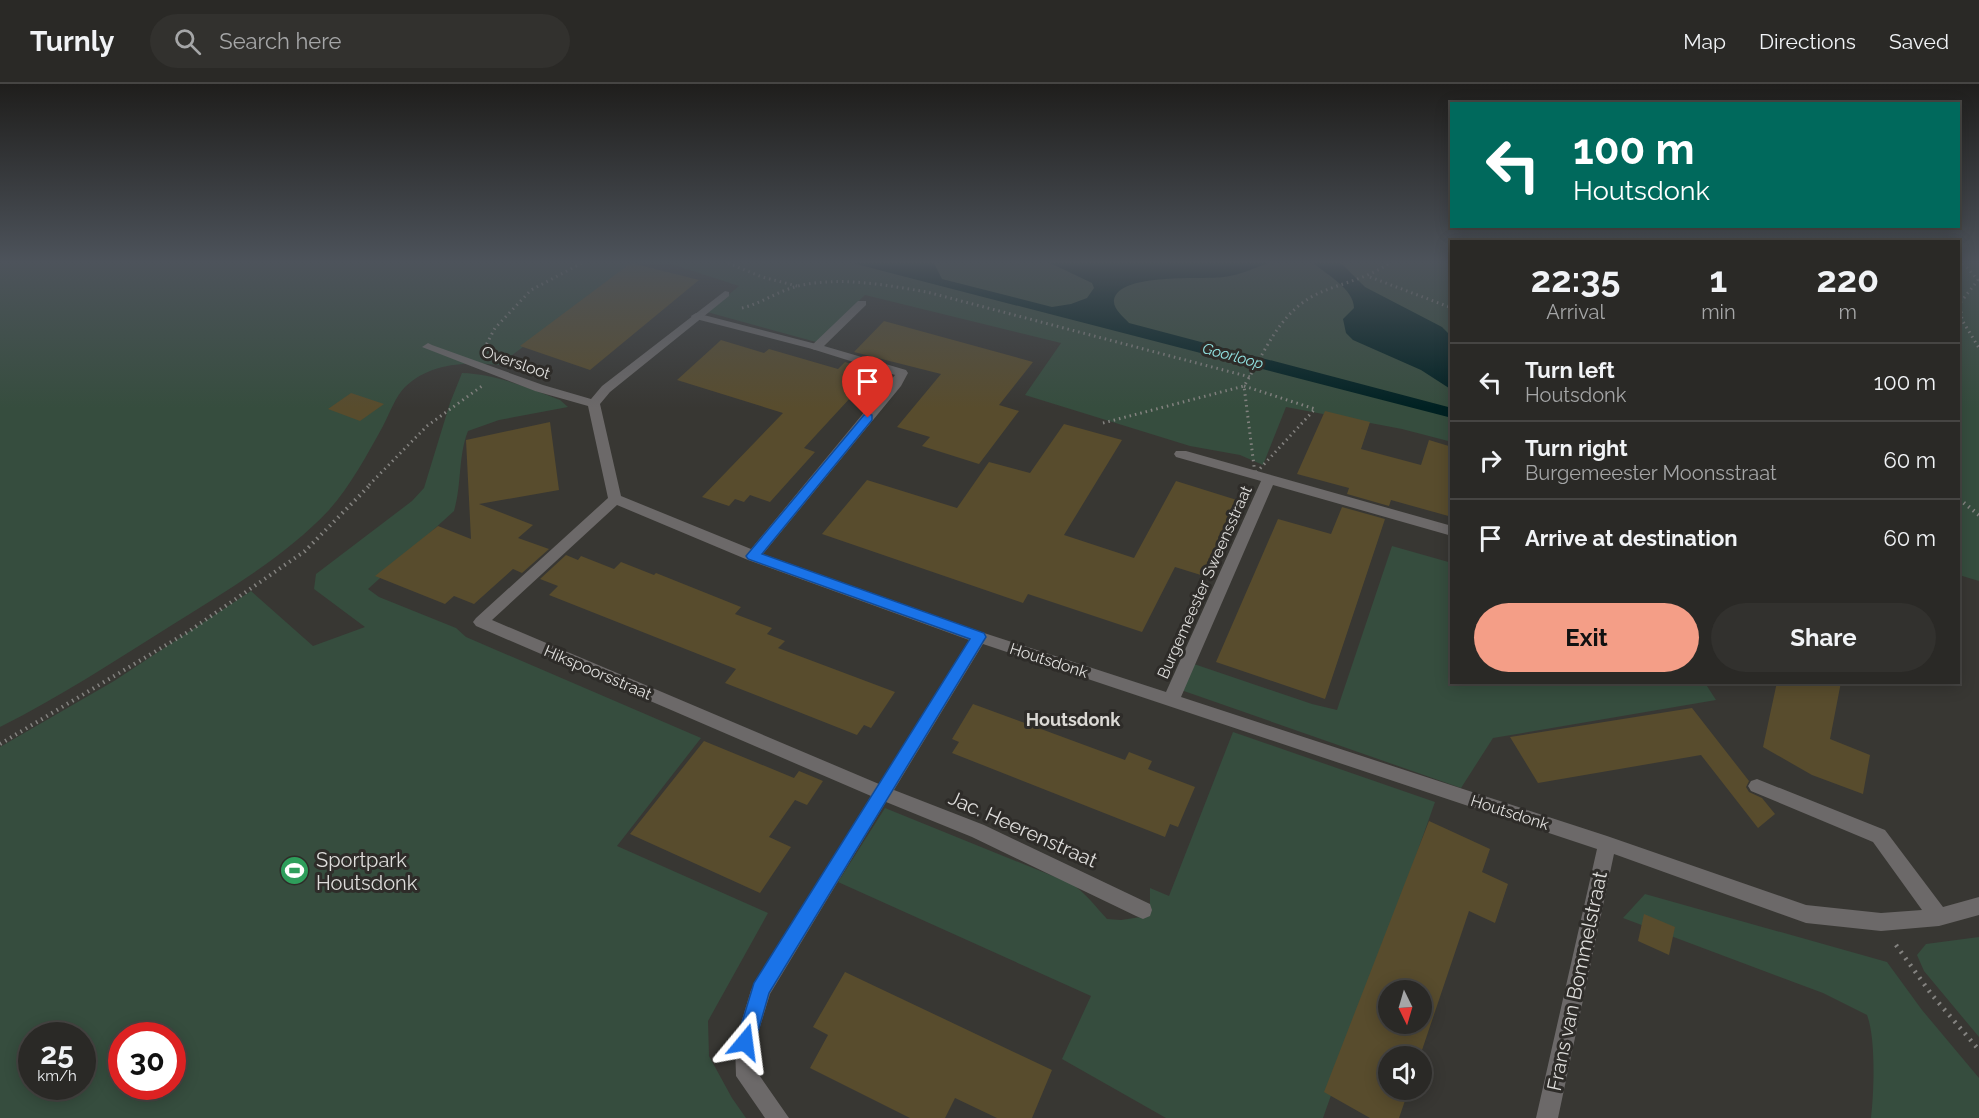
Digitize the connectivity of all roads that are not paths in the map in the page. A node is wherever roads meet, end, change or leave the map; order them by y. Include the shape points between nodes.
1 (702, 311) edge
2 (853, 311) edge
3 (696, 316) junction
4 (428, 347) dead end
5 (816, 347) junction
6 (594, 404) junction
7 (1180, 454) dead end
8 (1262, 476) junction
9 (615, 499) junction
10 (1450, 530) edge
11 (753, 556) junction
12 (979, 637) junction
13 (1171, 700) junction
14 (1757, 786) dead end
15 (882, 794) junction
16 (1607, 844) junction
17 (1979, 906) edge
18 (1143, 910) dead end
19 (1939, 917) junction
20 (778, 1118) edge
21 (1547, 1118) edge

1 - 3 street
2 - 5 street
3 - 5 lane
3 - 6 street via 606,389
4 - 6 street, Oversloot
5 - 11 street via 902,373
6 - 9 street
7 - 8 street, Burgemeester Sweensstraat
8 - 10 street, Burgemeester Sweensstraat
8 - 13 street, Burgemeester Sweensstraat
9 - 11 street, Houtsdonk
9 - 15 street, Hikspoorsstraat via 482,622
11 - 12 street, Houtsdonk
12 - 13 street, Houtsdonk
12 - 15 street
13 - 16 street, Houtsdonk
14 - 19 street via 1879,836
15 - 18 street, Jac. Heerenstraat via 978,831
15 - 20 street via 761,990 745,1042 747,1076
16 - 19 street, Houtsdonk via 1806,914 1881,922
16 - 21 street, Frans van Bommelstraat
17 - 19 street, Houtsdonk

